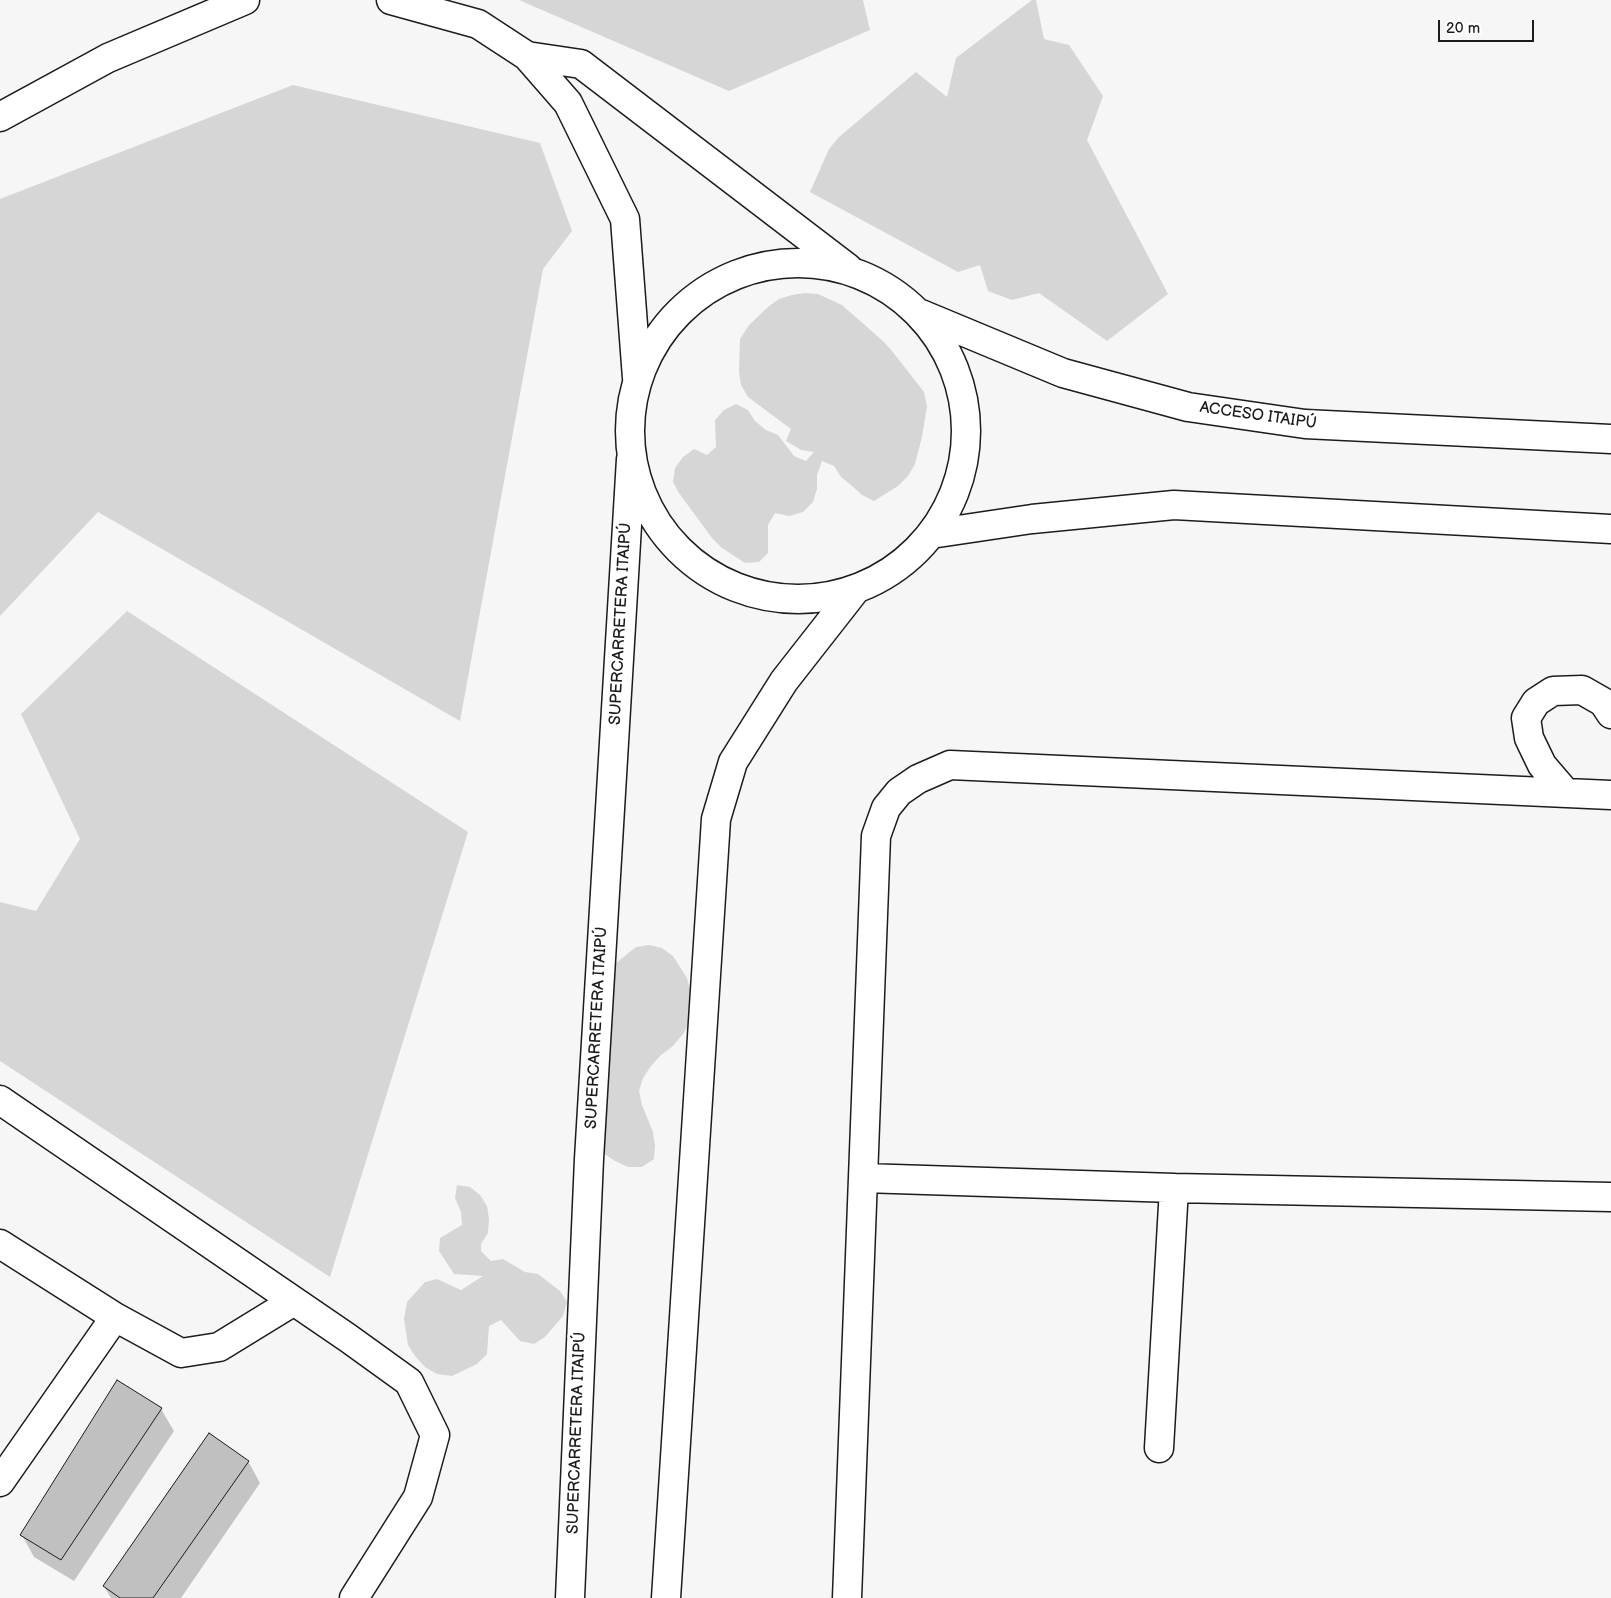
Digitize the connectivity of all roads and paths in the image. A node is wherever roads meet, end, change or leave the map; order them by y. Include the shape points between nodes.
1 (245, 0) edge
2 (391, 0) edge
3 (527, 56) junction
4 (0, 117) edge
5 (850, 270) junction
6 (921, 314) junction
7 (637, 378) junction
8 (1611, 439) edge
9 (631, 459) junction
10 (1611, 529) edge
11 (931, 534) junction
12 (856, 589) junction
13 (1611, 714) edge
14 (1566, 793) junction
15 (1611, 795) edge
16 (0, 1100) edge
17 (863, 1178) junction
18 (1174, 1188) junction
19 (1611, 1198) edge
20 (0, 1244) edge
21 (294, 1301) junction
22 (115, 1317) junction
23 (1159, 1448) dead end
24 (0, 1482) edge
25 (354, 1598) edge
26 (570, 1598) edge
27 (666, 1598) edge
28 (848, 1598) edge

1 - 4 street via 108,58
2 - 3 street via 478,24
3 - 5 street via 581,64
3 - 7 street via 568,103 625,219
5 - 6 street, SUPERCARRETERA ITAIPÚ via 888,288
5 - 7 street, SUPERCARRETERA ITAIPÚ via 798,262 738,274 699,294 662,332
6 - 8 street, ACCESO ITAIPÚ via 1063,372 1188,407 1305,424
6 - 11 street, SUPERCARRETERA ITAIPÚ via 948,353 964,398 967,446 955,493
7 - 9 street, SUPERCARRETERA ITAIPÚ via 629,418
9 - 12 street, SUPERCARRETERA ITAIPÚ via 646,506 674,546 712,577 759,596 808,600
9 - 26 street, SUPERCARRETERA ITAIPÚ via 589,1159
10 - 11 street via 1174,505 1032,519
11 - 12 street, SUPERCARRETERA ITAIPÚ via 898,567
12 - 27 street, SUPERCARRETERA ITAIPÚ via 784,681 733,762 716,819
13 - 14 street via 1604,702 1582,690 1553,691 1536,702 1526,718 1529,738 1542,765
14 - 15 street
14 - 17 street via 950,765 918,779 899,792 886,808 876,836
16 - 21 street
17 - 18 street
17 - 28 street
18 - 19 street
18 - 23 street
20 - 22 street
21 - 22 street via 219,1347 181,1352
21 - 25 street via 409,1382 435,1435 418,1497
22 - 24 street

